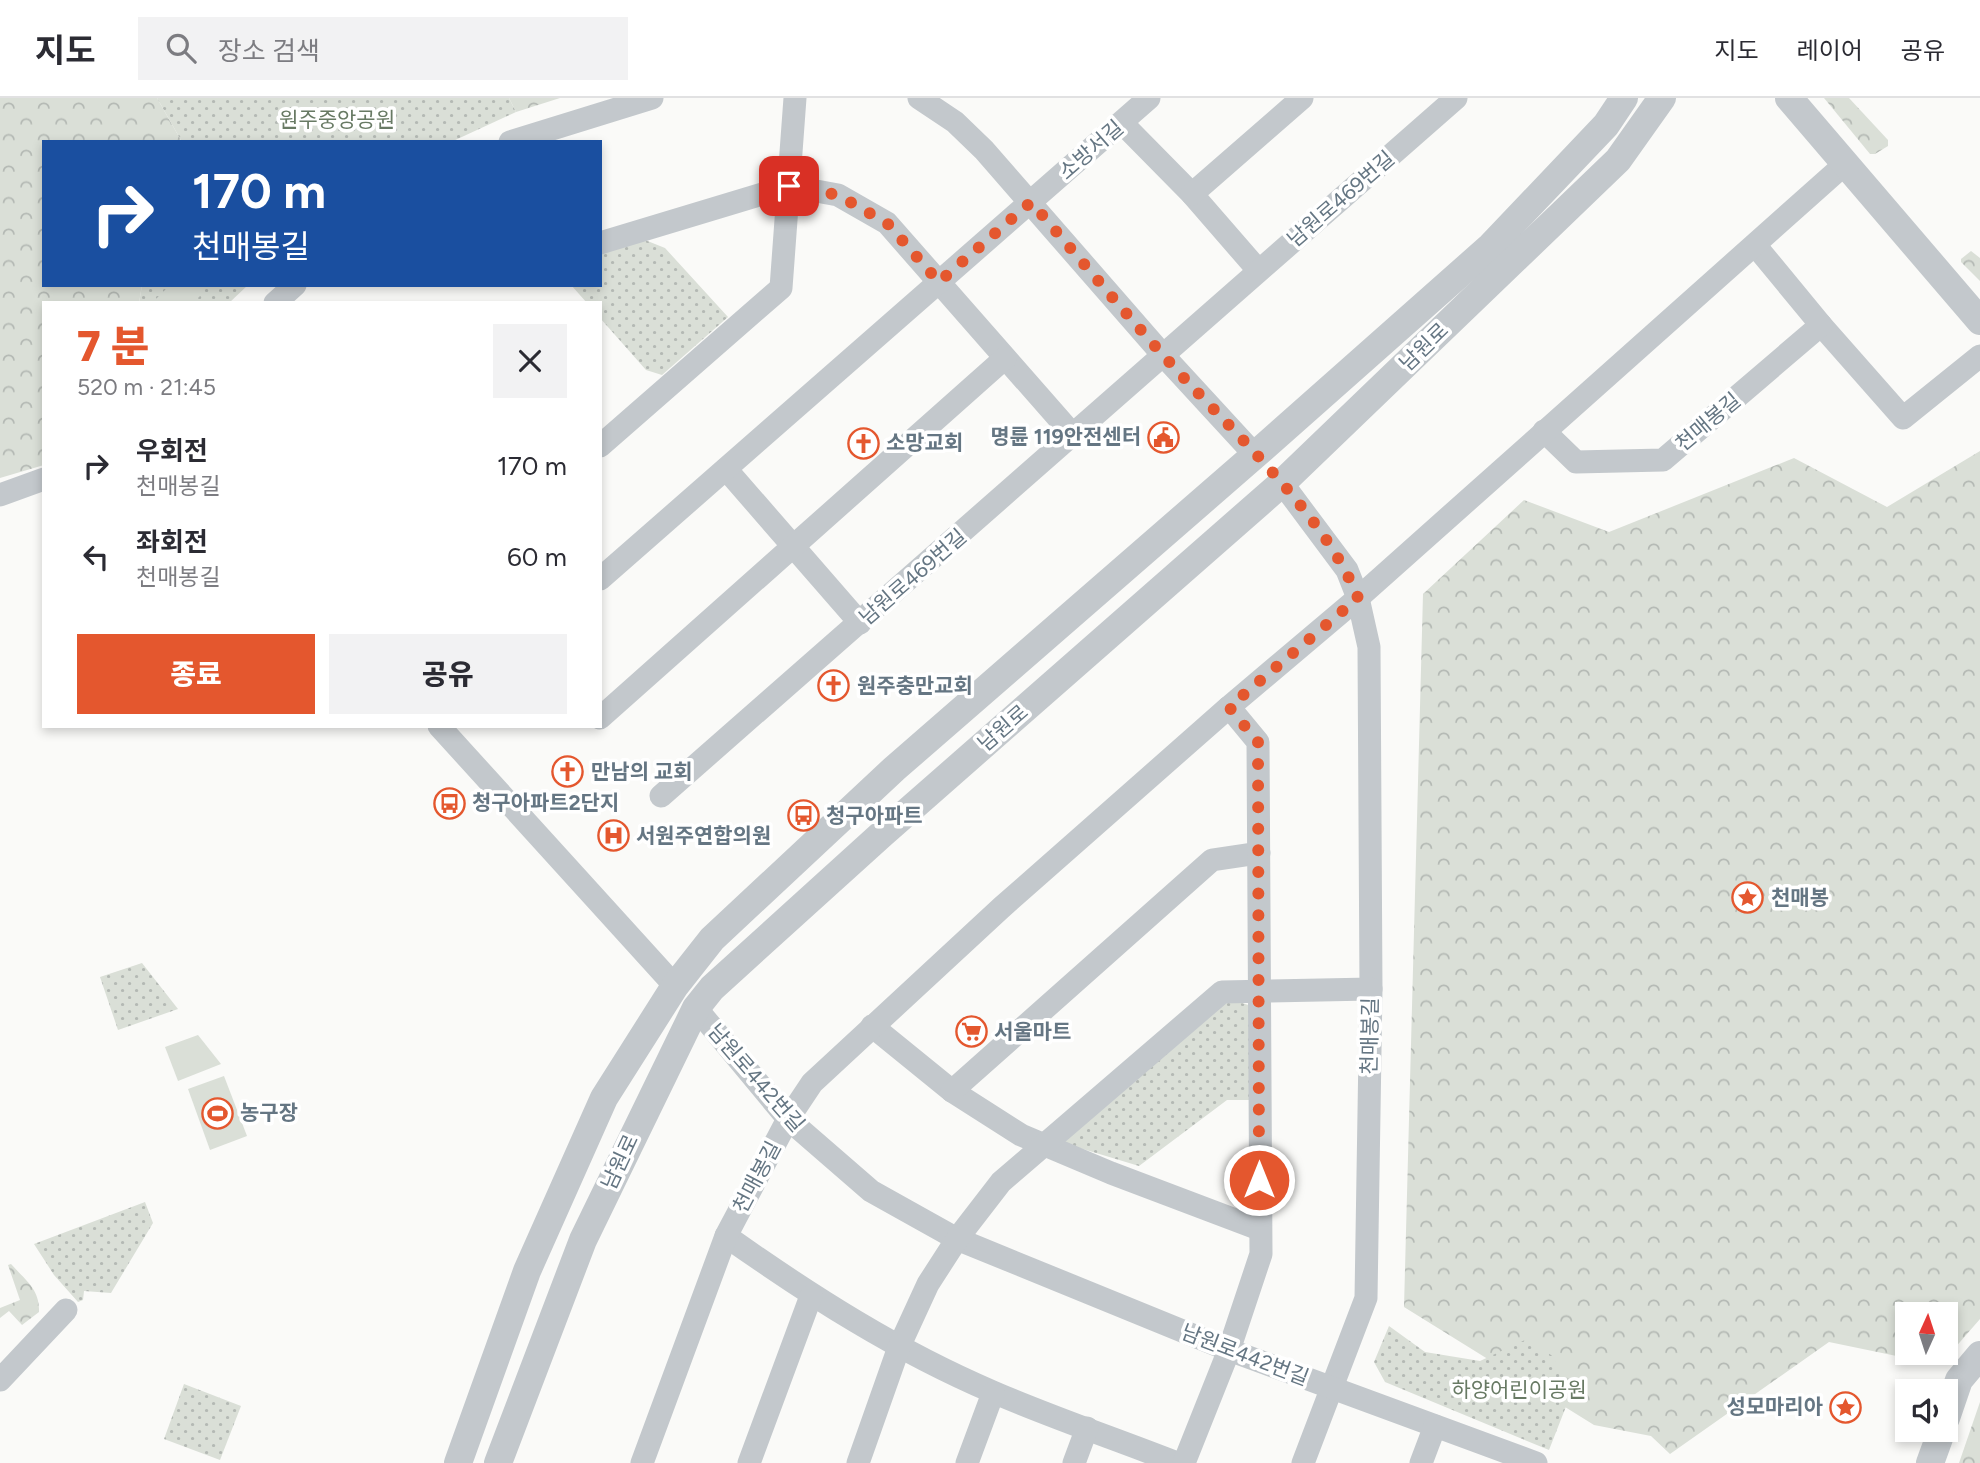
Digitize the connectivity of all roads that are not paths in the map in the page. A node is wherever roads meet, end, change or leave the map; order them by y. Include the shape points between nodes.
1 (652, 98) edge
2 (795, 98) edge
3 (919, 98) edge
4 (1149, 98) edge
5 (1302, 98) edge
6 (1456, 98) edge
7 (1625, 98) edge
8 (1662, 98) edge
9 (1789, 98) edge
10 (1122, 124) junction
11 (516, 140) edge
12 (1845, 164) junction
13 (789, 186) junction
14 (1192, 194) junction
15 (1031, 202) junction
16 (602, 242) edge
17 (1755, 245) junction
18 (1258, 270) junction
19 (939, 282) junction
20 (293, 287) edge
21 (277, 301) edge
22 (1980, 321) edge
23 (1821, 325) junction
24 (1162, 354) junction
25 (1980, 356) edge
26 (1005, 358) junction
27 (1544, 431) junction
28 (1074, 436) junction
29 (602, 444) edge
30 (1255, 455) junction
31 (726, 469) junction
32 (42, 480) edge
33 (1282, 483) junction
34 (0, 495) edge
35 (794, 546) junction
36 (602, 577) edge
37 (1358, 598) junction
38 (860, 623) junction
39 (1229, 707) junction
40 (602, 716) edge
41 (441, 728) edge
42 (661, 796) dead end
43 (1259, 853) junction
44 (675, 986) junction
45 (1371, 989) junction
46 (1259, 991) junction
47 (695, 1008) junction
48 (873, 1026) junction
49 (952, 1091) junction
50 (788, 1119) junction
51 (1042, 1145) junction
52 (1259, 1229) junction
53 (726, 1236) junction
54 (957, 1240) junction
55 (811, 1296) junction
56 (66, 1310) dead end
57 (899, 1347) junction
58 (1229, 1350) junction
59 (1980, 1354) edge
60 (0, 1380) edge
61 (1958, 1383) edge
62 (1332, 1388) junction
63 (993, 1392) junction
64 (1435, 1426) junction
65 (1087, 1428) junction
66 (1938, 1442) edge
67 (458, 1463) edge
68 (498, 1463) edge
69 (642, 1463) edge
70 (749, 1463) edge
71 (858, 1463) edge
72 (967, 1463) edge
73 (1074, 1463) edge
74 (1177, 1463) edge
75 (1184, 1463) edge
76 (1303, 1463) edge
77 (1421, 1463) edge
78 (1536, 1463) edge
79 (1930, 1463) edge

1 - 11 street
2 - 13 street
3 - 15 street via 954,122
4 - 10 street, 소방서길
5 - 14 street
6 - 18 street, 남원로469번길
7 - 30 street, 남원로 via 1606,125 1490,246
8 - 33 street, 남원로 via 1618,160
9 - 12 street
10 - 14 street
10 - 15 street, 소방서길
12 - 17 street, 천매봉길
12 - 22 street
13 - 16 street
13 - 19 street via 838,195 887,223
13 - 29 street via 781,288
14 - 18 street
15 - 19 street
15 - 24 street
17 - 23 street
17 - 27 street, 천매봉길
18 - 24 street, 남원로469번길
19 - 26 street
19 - 31 street
20 - 21 street
23 - 25 street via 1903,418
23 - 27 street, 천매봉길 via 1663,460 1576,462
24 - 28 street, 남원로469번길
24 - 30 street
26 - 28 street
26 - 35 street
27 - 37 street, 천매봉길
28 - 38 street, 남원로469번길
30 - 33 street
30 - 44 street, 남원로 via 894,769 712,939
31 - 35 street
31 - 36 street
32 - 34 street
33 - 37 street, 천매봉길 via 1347,570
33 - 47 street, 남원로 via 882,834
35 - 38 street
35 - 40 street
37 - 39 street, 천매봉길
37 - 45 street, 천매봉길 via 1369,647
38 - 42 street, 남원로469번길
39 - 43 street via 1258,742
39 - 48 street, 천매봉길
41 - 44 street
43 - 46 street
43 - 49 street via 1212,860
44 - 47 street
44 - 67 street, 남원로 via 604,1098 527,1271
45 - 46 street
45 - 62 street, 천매봉길 via 1366,1298
46 - 51 street via 1222,992
46 - 52 street
47 - 50 street, 남원로442번길
47 - 68 street, 남원로 via 583,1240
48 - 49 street
48 - 50 street, 천매봉길 via 812,1083
49 - 51 street
50 - 53 street, 천매봉길
50 - 54 street, 남원로442번길 via 871,1191
51 - 52 street
51 - 54 street via 1001,1182
52 - 58 street via 1261,1254
53 - 55 street, 천매봉길
53 - 69 street, 천매봉길
54 - 57 street via 928,1284
54 - 58 street, 남원로442번길
55 - 57 street, 천매봉길
55 - 70 street
56 - 60 street
57 - 63 street, 천매봉길
57 - 71 street
58 - 62 street, 남원로442번길
58 - 75 street
59 - 61 street
62 - 64 street, 남원로442번길
62 - 76 street, 천매봉길
63 - 65 street, 천매봉길
63 - 72 street
64 - 77 street
64 - 78 street, 남원로442번길
65 - 73 street
65 - 74 street, 천매봉길
66 - 79 street

